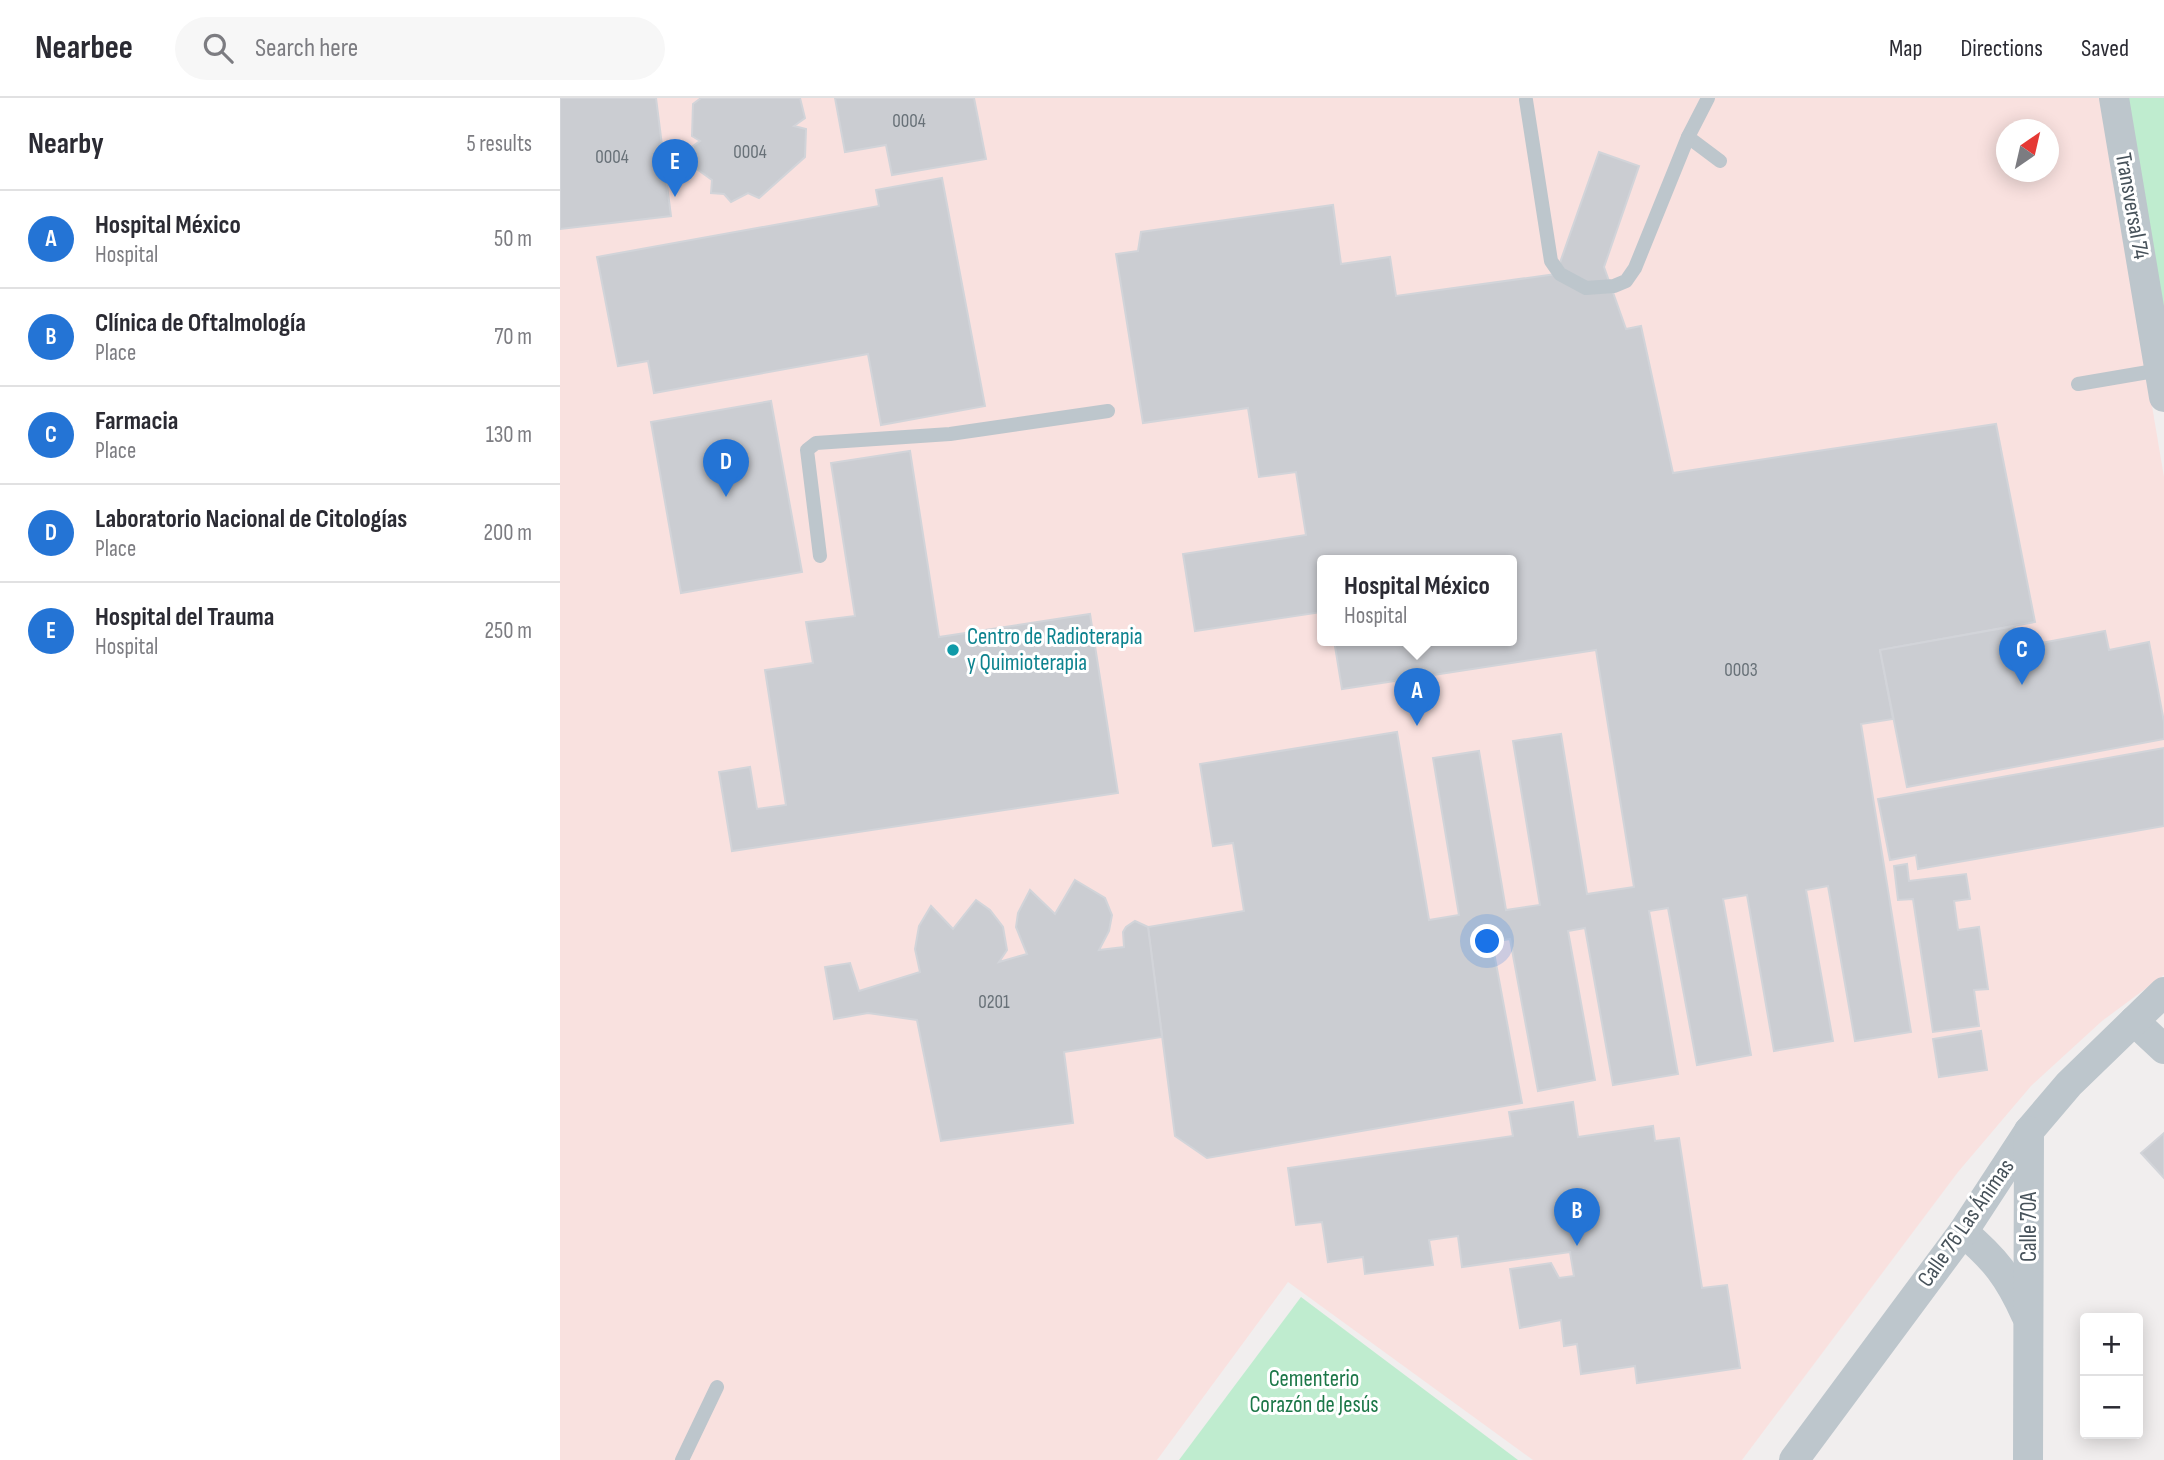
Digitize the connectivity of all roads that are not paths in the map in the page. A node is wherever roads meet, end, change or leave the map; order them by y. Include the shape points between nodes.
1 (1708, 98) edge
2 (2114, 98) edge
3 (1526, 100) dead end
4 (1688, 137) junction
5 (1720, 161) dead end
6 (2078, 384) dead end
7 (2162, 384) edge
8 (1108, 411) dead end
9 (821, 556) dead end
10 (2164, 992) edge
11 (2164, 1016) edge
12 (2134, 1021) junction
13 (2164, 1049) edge
14 (2029, 1131) junction
15 (1963, 1232) junction
16 (2029, 1322) junction
17 (717, 1387) dead end
18 (682, 1460) edge
19 (1794, 1460) edge
20 (2028, 1460) edge

1 - 4 lane
2 - 7 street, Transversal 74
3 - 4 lane via 1551,261 1560,274 1586,288 1626,281
4 - 5 lane
6 - 7 lane
8 - 9 lane via 950,434 816,443 807,450
10 - 12 street
11 - 12 street
12 - 13 street
12 - 14 street, Calle 76 Las Ánimas via 2069,1084
14 - 15 street, Calle 76 Las Ánimas
14 - 16 street, Calle 70A
15 - 16 street, Calle 70A via 2013,1285
15 - 19 street, Calle 76 Las Ánimas
16 - 20 street, Calle 70A
17 - 18 lane

